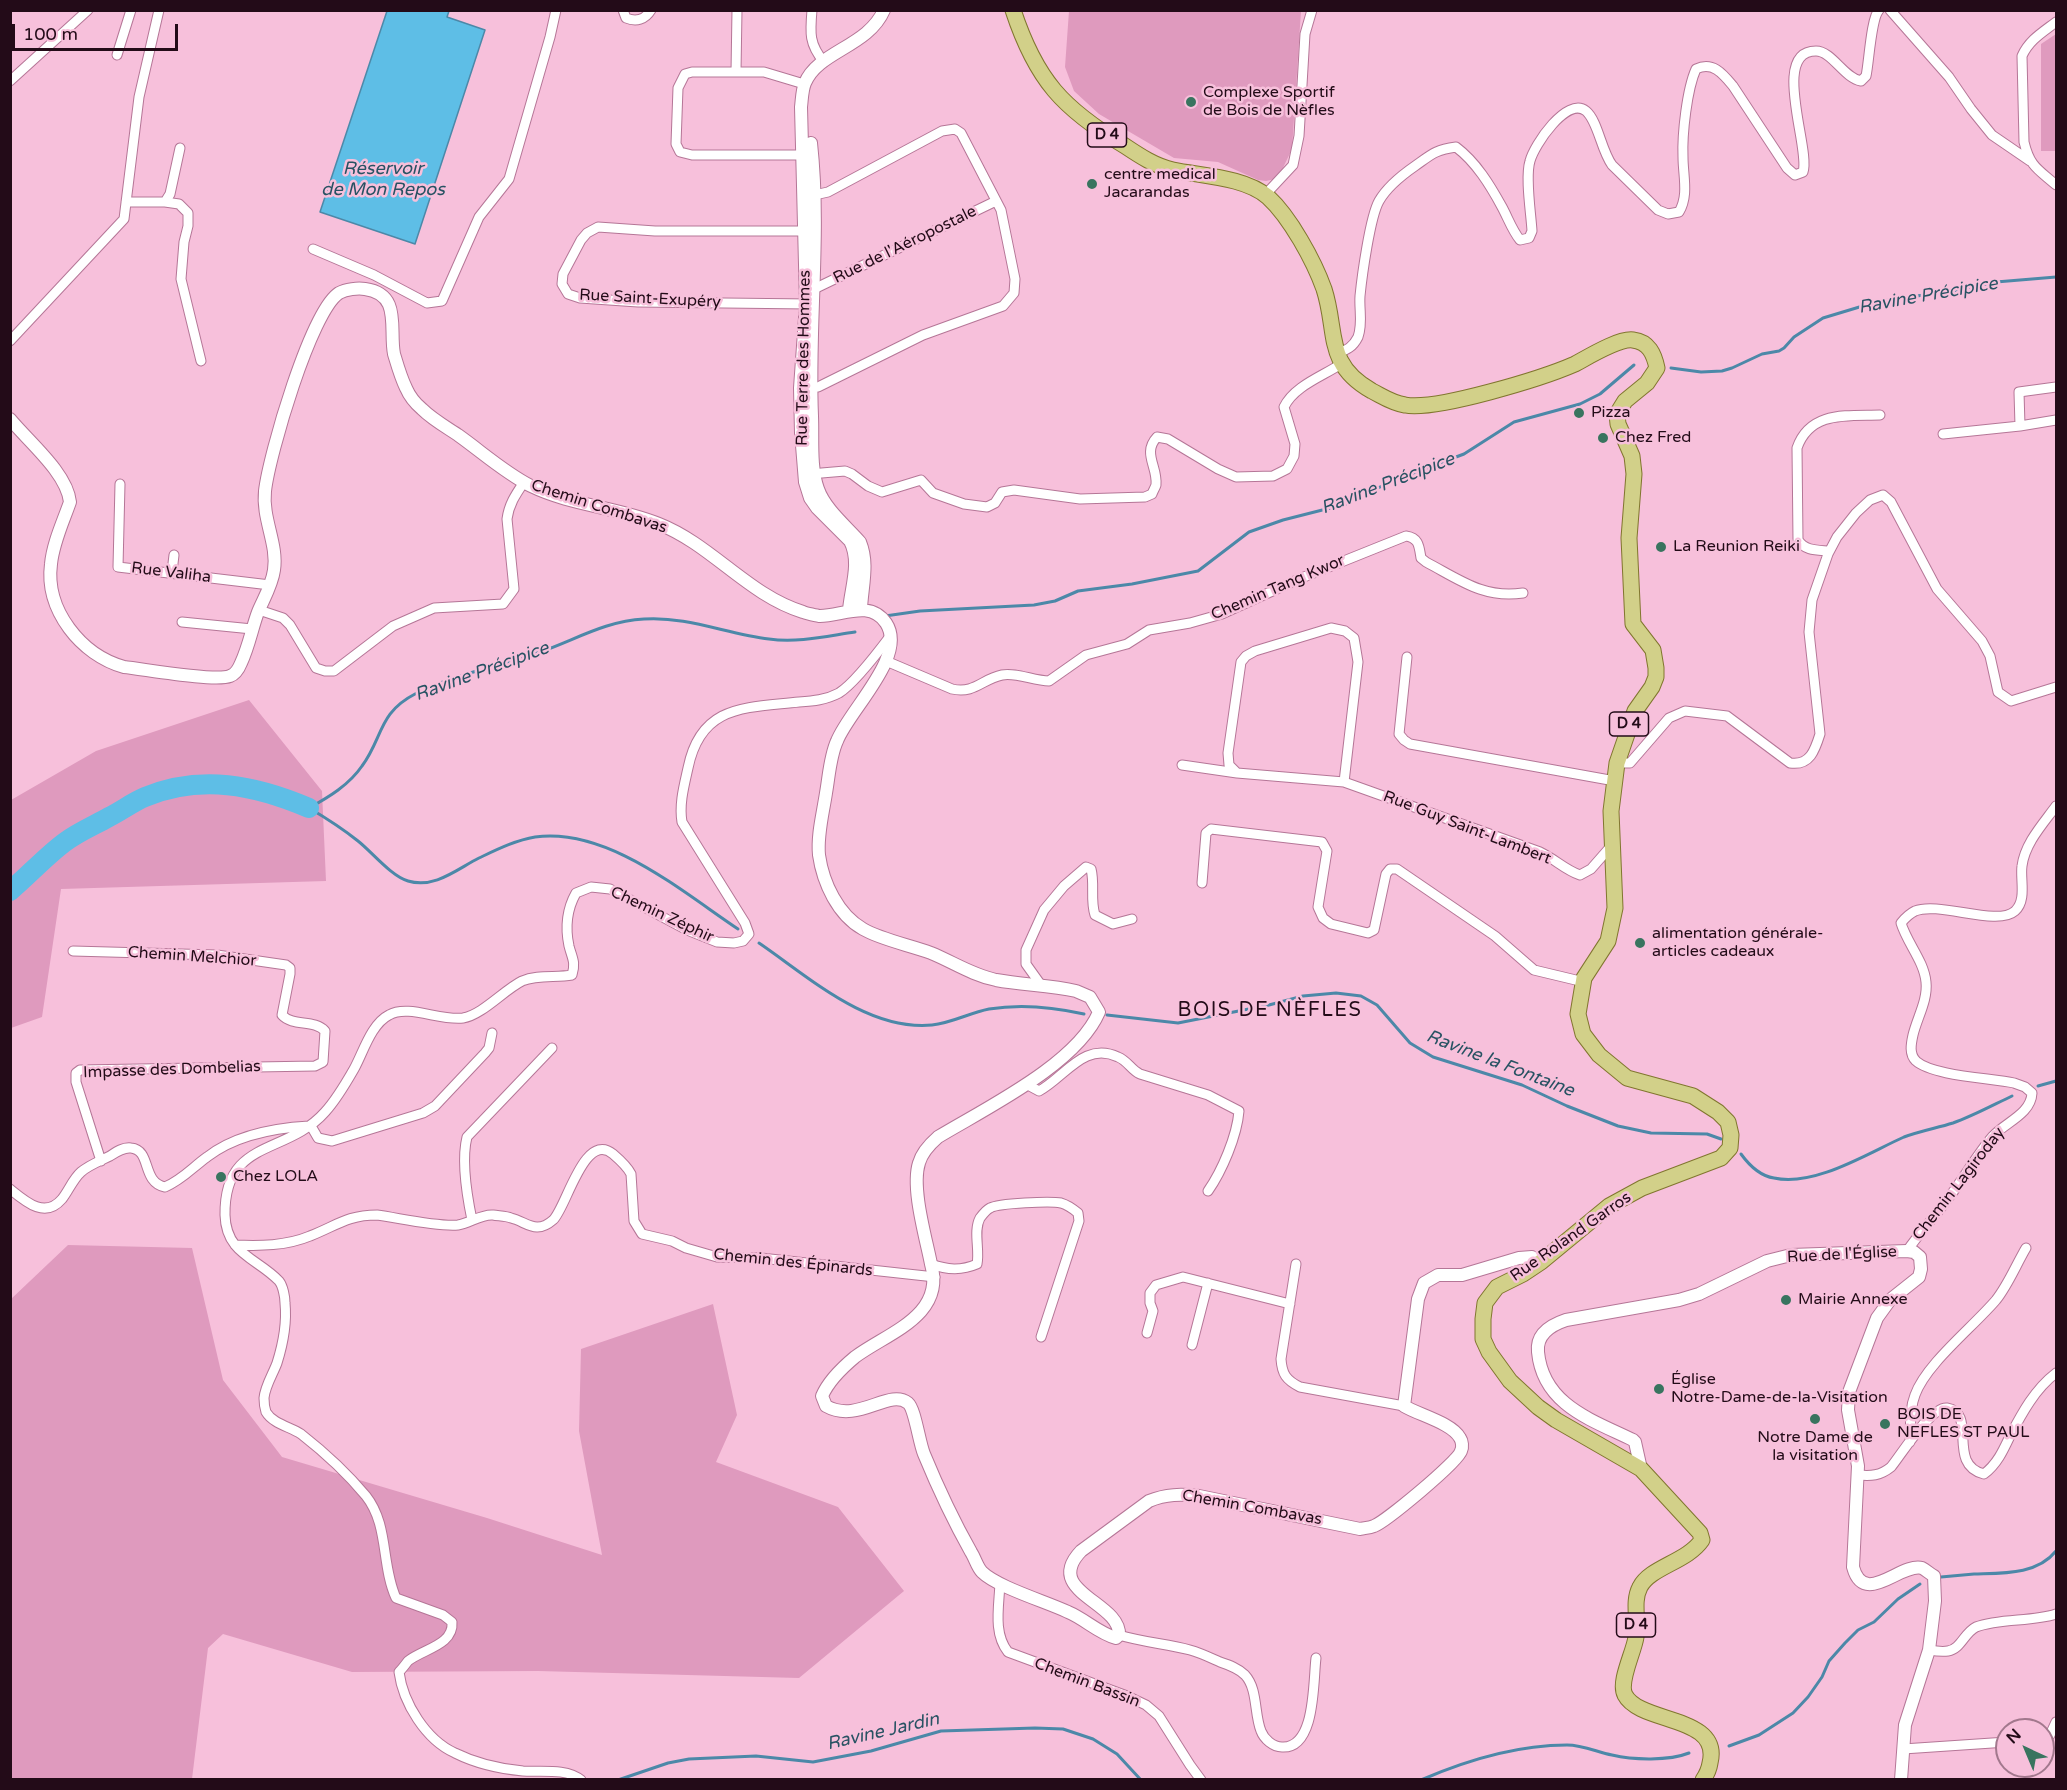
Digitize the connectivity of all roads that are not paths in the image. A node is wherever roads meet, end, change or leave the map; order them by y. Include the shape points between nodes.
1 (88, 10) edge
2 (131, 10) edge
3 (159, 10) edge
4 (556, 10) edge
5 (623, 10) edge
6 (651, 10) edge
7 (737, 10) edge
8 (812, 10) edge
9 (884, 10) edge
10 (1013, 10) edge
11 (1312, 10) edge
12 (1879, 10) edge
13 (1890, 10) edge
14 (2056, 22) edge
15 (117, 56) dead end
16 (824, 62) junction
17 (736, 72) junction
18 (10, 81) edge
19 (804, 86) junction
20 (180, 148) dead end
21 (808, 155) junction
22 (2030, 161) junction
23 (2056, 185) edge
24 (814, 192) junction
25 (1265, 195) junction
26 (996, 201) junction
27 (126, 202) junction
28 (165, 202) junction
29 (805, 231) junction
30 (312, 249) dead end
31 (814, 289) junction
32 (810, 304) junction
33 (10, 341) edge
34 (1339, 359) junction
35 (201, 361) dead end
36 (2056, 387) edge
37 (806, 388) junction
38 (1880, 415) dead end
39 (10, 419) edge
40 (2056, 420) edge
41 (2020, 426) junction
42 (1943, 434) dead end
43 (809, 474) junction
44 (524, 482) junction
45 (120, 484) dead end
46 (1829, 551) junction
47 (174, 555) dead end
48 (172, 572) junction
49 (270, 585) junction
50 (1523, 592) dead end
51 (259, 610) junction
52 (855, 610) junction
53 (182, 622) dead end
54 (252, 629) junction
55 (891, 634) junction
56 (1407, 657) dead end
57 (886, 661) junction
58 (2056, 687) edge
59 (1617, 763) junction
60 (1182, 765) dead end
61 (1237, 773) junction
62 (1614, 781) junction
63 (1344, 782) junction
64 (2056, 806) edge
65 (1612, 845) junction
66 (1202, 883) dead end
67 (1132, 919) dead end
68 (73, 951) dead end
69 (1584, 982) junction
70 (1041, 985) junction
71 (492, 1033) dead end
72 (552, 1048) dead end
73 (323, 1062) joint
74 (1026, 1084) junction
75 (311, 1126) junction
76 (101, 1161) junction
77 (10, 1189) edge
78 (1208, 1191) dead end
79 (472, 1220) junction
80 (235, 1245) junction
81 (2026, 1248) dead end
82 (1907, 1251) junction
83 (1541, 1262) junction
84 (931, 1264) junction
85 (1296, 1264) dead end
86 (935, 1278) junction
87 (1208, 1283) junction
88 (1290, 1304) junction
89 (1147, 1333) dead end
90 (1041, 1337) dead end
91 (1192, 1345) dead end
92 (2056, 1373) edge
93 (1404, 1406) junction
94 (1910, 1442) junction
95 (1641, 1469) junction
96 (1858, 1475) junction
97 (1000, 1583) junction
98 (2056, 1614) edge
99 (1119, 1635) junction
100 (1929, 1650) junction
101 (1316, 1658) dead end
102 (1995, 1743) edge
103 (1903, 1749) junction
104 (581, 1779) edge
105 (1201, 1779) edge
106 (1703, 1779) edge
107 (1901, 1779) edge

1 - 18 street
2 - 15 street
3 - 27 street via 139,97
4 - 30 street via 508,179 479,217 442,301 428,303
5 - 6 street via 626,18 639,21
7 - 17 street
8 - 16 street via 812,44
9 - 16 street via 871,30
10 - 25 main road, D 4 via 1031,57 1045,80 1077,113 1113,140 1158,167 1233,181
11 - 25 street via 1305,34 1299,136 1293,165
12 - 34 street via 1866,76 1861,81 1853,80 1824,53 1804,54 1798,61 1794,75 1805,165 1803,172 1795,175 1722,74 1704,65 1696,69 1689,91 1682,154 1685,201 1679,212 1668,214 1658,210 1612,165 1591,116 1584,109 1574,107 1565,111 1538,143 1529,162 1529,238 1520,240 1513,231 1469,156 1456,147 1438,150 1406,172 1379,202 1360,297 1358,337
13 - 22 street via 1949,77 1992,135
14 - 22 street via 2030,42 2022,56 2024,142
16 - 19 street via 809,75
17 - 19 street via 764,72
17 - 21 street via 685,74 678,88 676,144 680,152 692,156
19 - 21 street, Rue Terre des Hommes via 801,106
20 - 28 street
21 - 24 street, Rue Terre des Hommes
21 - 29 street, Rue Terre des Hommes
22 - 23 street
24 - 26 street, Rue de l'Aéropostale via 828,192 942,131 956,129 962,133
24 - 31 street, Rue Terre des Hommes
25 - 34 main road, D 4 via 1286,219 1317,271
26 - 31 street, Rue de l'Aéropostale
26 - 37 street, Rue de l'Aéropostale via 1015,279 1016,288 1009,301 923,335 818,387
27 - 28 street
27 - 33 street via 124,219 118,227
28 - 35 street via 179,204 188,213 181,279
29 - 32 street, Rue Terre des Hommes
29 - 32 street, Rue Saint-Exupéry via 598,227 581,240 563,274 562,284 568,294 580,298
31 - 32 street, Rue Terre des Hommes
32 - 37 street, Rue Terre des Hommes
34 - 43 street via 1288,399 1284,407 1295,444 1294,456 1287,469 1273,476 1236,477 1168,439 1157,437 1149,454 1156,485 1152,494 1145,497 1080,499 1014,490 1002,492 987,507 933,493 921,480 882,492 845,471
34 - 59 main road, Rue Roland Garros / D 4 via 1358,383 1388,400 1405,405 1431,405 1514,384 1631,339 1648,346 1657,368 1617,414 1634,474 1629,538 1633,624 1653,650 1656,677 1635,711
36 - 41 street via 2019,392
37 - 43 street, Rue Terre des Hommes via 801,433
38 - 46 street via 1815,422 1801,437 1797,448 1798,540 1807,549
39 - 54 street, Chemin Combavas via 69,491 70,502 50,565 60,614 76,637 124,667 210,677 230,676 237,671
40 - 41 street
41 - 42 street
43 - 52 street, Rue Terre des Hommes via 810,498 854,549
44 - 49 street, Chemin Combavas via 422,410 406,390 394,352 393,314 380,293 354,288 340,292 326,309 298,370 274,444 264,512 275,567
44 - 51 street via 508,511 514,589 503,604 434,608 393,626 334,671 316,668 290,625 283,618
44 - 52 street, Chemin Combavas via 557,496 658,524 693,540 772,599 805,613 821,616
45 - 48 street, Rue Valiha via 118,567
46 - 58 street via 1856,513 1870,500 1884,495 1937,589 1982,641 1990,656 1998,692 2011,701
46 - 59 street via 1809,618 1820,734 1808,760 1790,763 1727,716 1685,711 1669,718 1630,763
47 - 48 street
48 - 49 street, Rue Valiha
49 - 51 street, Chemin Combavas
50 - 57 street, Chemin Tang Kwor via 1498,595 1482,591 1426,562 1421,558 1419,543 1406,536 1222,614 1149,630 1127,644 1086,655 1049,681 1002,675 962,691
51 - 54 street, Chemin Combavas
52 - 55 street via 875,613 884,619
53 - 54 street
55 - 57 street
55 - 75 street, Chemin Zéphir via 840,692 821,700 741,708 724,714 696,741 681,800 681,822 745,923 749,934 743,941 717,942 610,889 591,887 576,893 569,906 567,924 575,965 572,975 521,981 465,1018 401,1011 388,1015 375,1028 326,1111
56 - 62 street via 1399,734 1410,744
57 - 70 street via 835,743 819,853 836,902 864,930 930,953 979,976
59 - 62 main road, Rue Roland Garros / D 4
60 - 61 street, Rue Guy Saint-Lambert
61 - 63 street, Rue Guy Saint-Lambert
61 - 63 street via 1229,765 1228,753 1241,662 1255,651 1331,628 1354,638 1358,662
62 - 65 main road, Rue Roland Garros / D 4
63 - 65 street, Rue Guy Saint-Lambert via 1540,852 1580,875 1591,869
64 - 82 street, Chemin Lagiroday via 2026,850 2016,910 2000,916 1924,909 1901,923 1926,983 1911,1050 1915,1060 1943,1072 2014,1083 2032,1093 2023,1112 1992,1136
65 - 69 main road, Rue Roland Garros / D 4 via 1615,908 1608,941
66 - 69 street via 1206,832 1211,830 1322,842 1327,850 1318,907 1331,924 1368,933 1374,930 1386,874 1397,869 1495,936 1534,970
67 - 70 street via 1113,924 1095,915 1094,880 1091,869 1086,867 1044,910 1026,950 1026,964
68 - 73 street, Chemin Melchior via 217,955 286,965 290,974 282,1015 325,1031
69 - 83 main road, Rue Roland Garros / D 4 via 1578,1014 1583,1034 1599,1055 1627,1078 1693,1096 1718,1112 1728,1122 1730,1148 1721,1158 1642,1188 1609,1206
70 - 74 street via 1090,997 1099,1012 1084,1037
71 - 75 street via 485,1053 435,1106 423,1113 332,1141 318,1138
72 - 79 street via 467,1137
73 - 76 street, Impasse des Dombelias via 315,1066 80,1070 76,1082
74 - 78 street via 1039,1091 1075,1061 1094,1052 1115,1055 1128,1062 1135,1072 1208,1095 1239,1111 1239,1121 1218,1176
74 - 84 street via 938,1137 920,1161 916,1176
75 - 76 street via 230,1142 165,1187 155,1183 144,1157 133,1148
75 - 80 street, Chemin Zéphir via 250,1155 230,1180 225,1215
76 - 77 street via 81,1173 55,1205 43,1209 30,1206
79 - 80 street, Chemin des Épinards via 459,1225 363,1215 287,1243
79 - 86 street, Chemin des Épinards via 488,1215 540,1227 554,1220 580,1168 601,1150 610,1152 632,1174 634,1221 642,1234 717,1257 761,1258
80 - 104 street, Chemin Zéphir via 280,1282 284,1295 284,1331 264,1398 266,1412 299,1433 367,1498 378,1515 389,1583 396,1598 452,1622 447,1638 409,1661 399,1672 401,1688 419,1721 453,1753 473,1761 520,1770 572,1773
81 - 94 street via 1998,1297 1921,1382 1914,1397
82 - 95 street, Rue de l'Église via 1791,1254 1767,1261 1699,1294 1552,1324 1538,1347 1545,1380 1562,1402 1598,1425 1633,1440
82 - 96 street, Rue de l'Église via 1920,1257 1918,1277 1890,1300 1877,1318 1850,1392 1848,1410
83 - 93 street via 1532,1257 1519,1258 1462,1275 1438,1275 1424,1282 1418,1299
83 - 95 main road, Rue Roland Garros / D 4 via 1497,1287 1485,1303 1483,1339 1489,1352 1510,1381 1538,1407
84 - 86 street
84 - 90 street via 945,1270 977,1264 978,1224 988,1208 1060,1203 1070,1206 1078,1213 1079,1221
85 - 88 street
86 - 97 street via 927,1304 916,1317 855,1358 822,1396 826,1406 847,1413 890,1399 909,1403 919,1442 956,1526 980,1571
87 - 88 street
87 - 89 street via 1183,1277 1156,1285 1150,1293 1153,1311
87 - 91 street
88 - 93 street via 1281,1359 1282,1372 1289,1381 1300,1387
92 - 94 street via 2023,1411 1995,1466 1984,1474 1974,1472 1966,1462 1962,1424 1957,1413 1948,1408 1939,1409
93 - 99 street, Chemin Combavas via 1447,1426 1462,1440 1461,1452 1444,1471 1375,1526 1360,1529 1179,1494 1149,1500 1081,1551 1072,1561 1070,1574 1076,1587 1112,1620
94 - 96 street via 1884,1473
95 - 106 main road, D 4 via 1700,1533 1702,1540 1696,1549 1649,1577 1640,1587 1636,1636 1624,1694 1631,1703 1694,1729 1707,1741 1713,1749
96 - 100 street, Rue de l'Église via 1855,1575 1873,1585 1908,1569 1921,1568 1934,1576
97 - 99 street via 1072,1613 1106,1635
97 - 105 street, Chemin Bassin via 998,1628 1000,1643 1008,1652 1146,1705 1159,1716
98 - 100 street via 1975,1628 1957,1648
99 - 101 street via 1190,1650 1246,1675 1261,1732 1277,1747 1295,1744 1306,1729
100 - 103 street, Rue de l'Église via 1905,1725
102 - 103 street
103 - 107 street, Rue de l'Église

